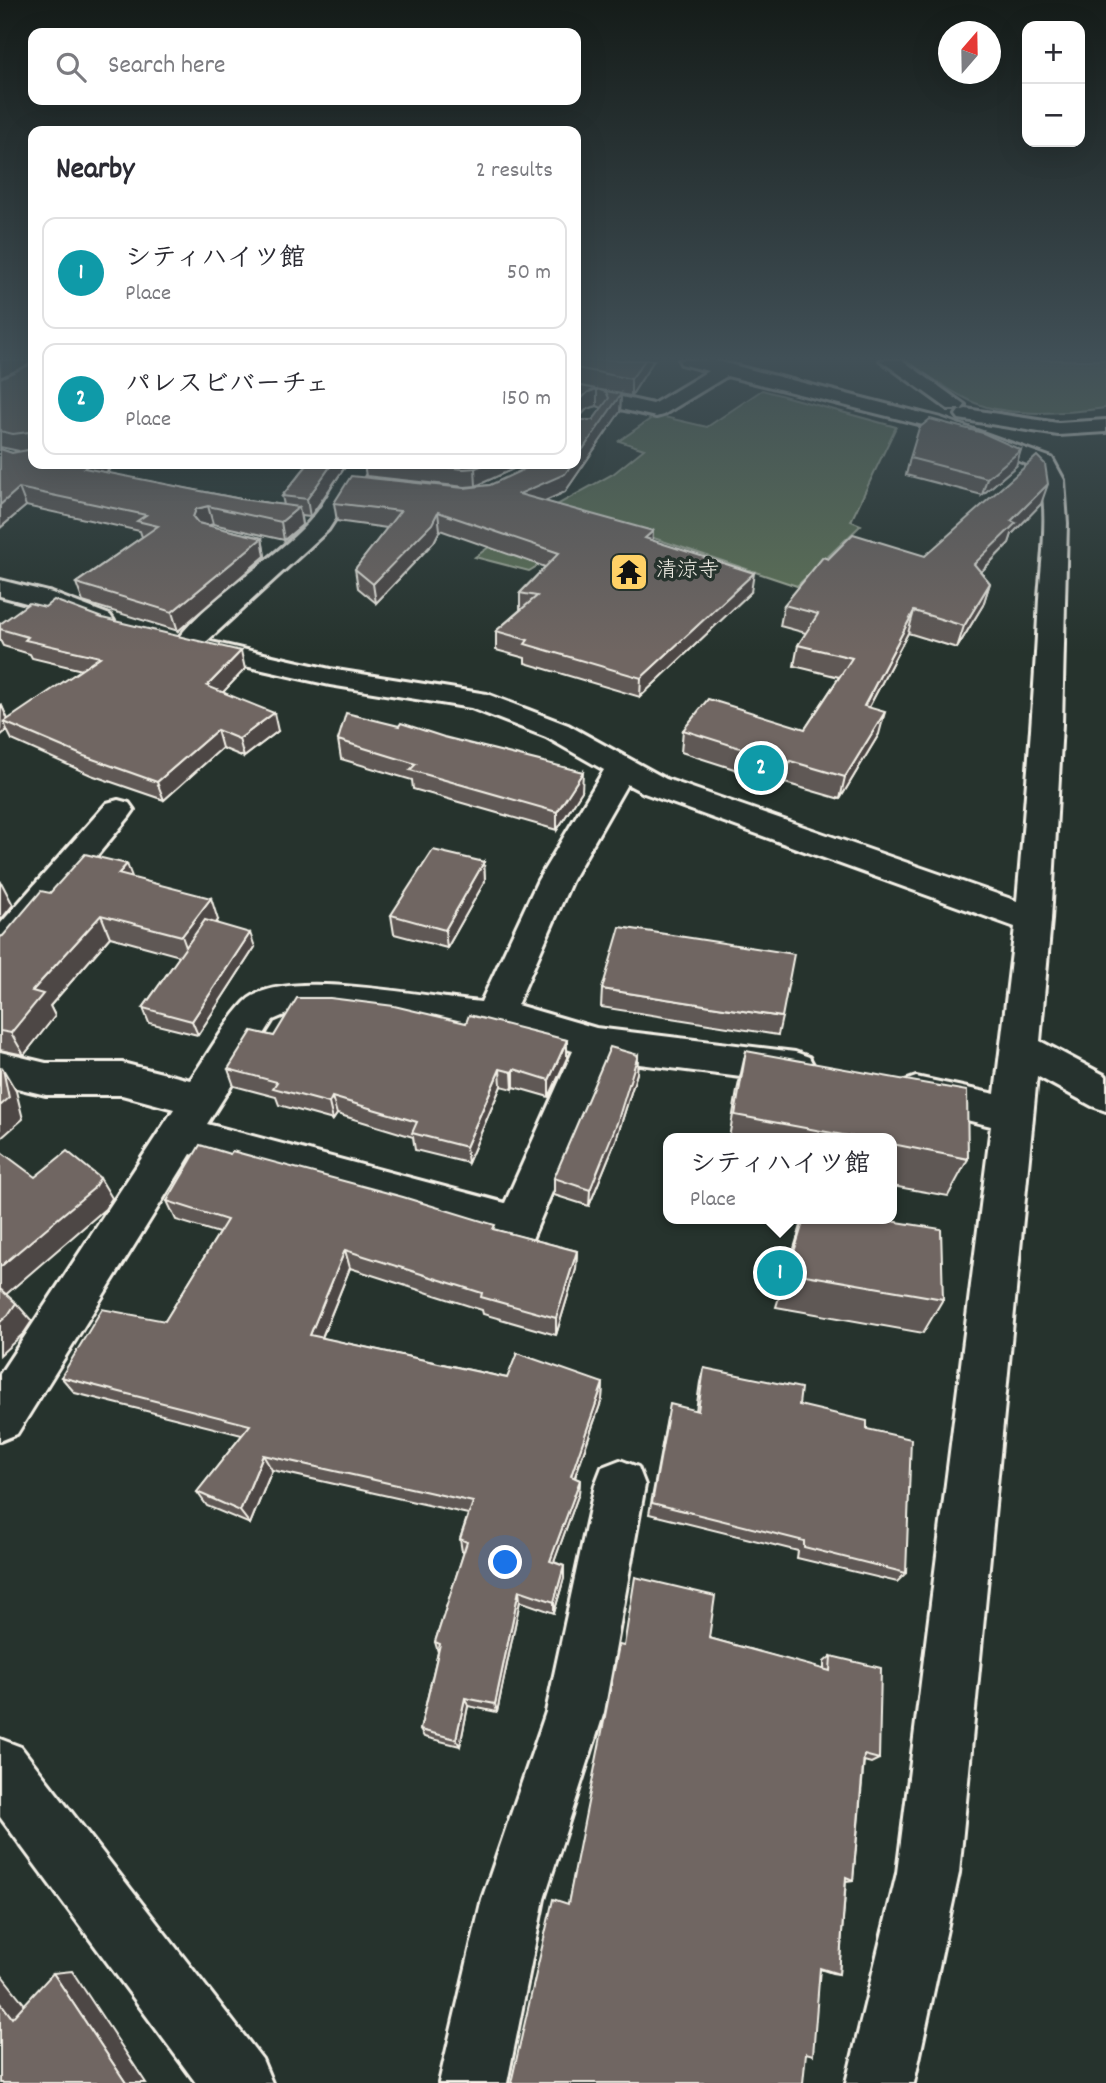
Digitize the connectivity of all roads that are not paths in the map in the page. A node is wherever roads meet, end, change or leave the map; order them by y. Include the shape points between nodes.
1 (1028, 457) edge
2 (1069, 457) dead end
3 (1044, 463) junction
4 (356, 469) edge
5 (345, 483) junction
6 (371, 486) edge
7 (264, 546) edge
8 (290, 552) junction
9 (0, 588) edge
10 (131, 630) edge
11 (622, 766) junction
12 (118, 810) dead end
13 (1032, 920) junction
14 (0, 948) edge
15 (493, 1017) junction
16 (596, 1043) junction
17 (1019, 1048) junction
18 (0, 1068) edge
19 (837, 1075) edge
20 (878, 1084) edge
21 (1106, 1095) edge
22 (1013, 1114) junction
23 (190, 1117) junction
24 (0, 1417) edge
25 (620, 1485) dead end
26 (0, 1768) edge
27 (238, 2083) edge
28 (473, 2083) edge
29 (880, 2083) edge

1 - 3 street
2 - 3 street
3 - 13 street via 1053,480 1055,523 1047,724
4 - 5 street
5 - 6 street
5 - 8 street via 320,525
7 - 8 street
8 - 11 street via 176,642 330,677 477,699 557,731
9 - 10 street
11 - 13 street via 655,786
11 - 15 street via 555,880
12 - 14 street
13 - 17 street
15 - 16 street
15 - 23 street via 334,999 285,999 260,1010
16 - 19 street
16 - 23 street via 517,1225
17 - 21 street
17 - 22 street
18 - 23 street via 46,1079 122,1079
20 - 22 street
22 - 29 street via 928,1873
23 - 24 street
25 - 28 street via 575,1712 513,1899
26 - 27 street

